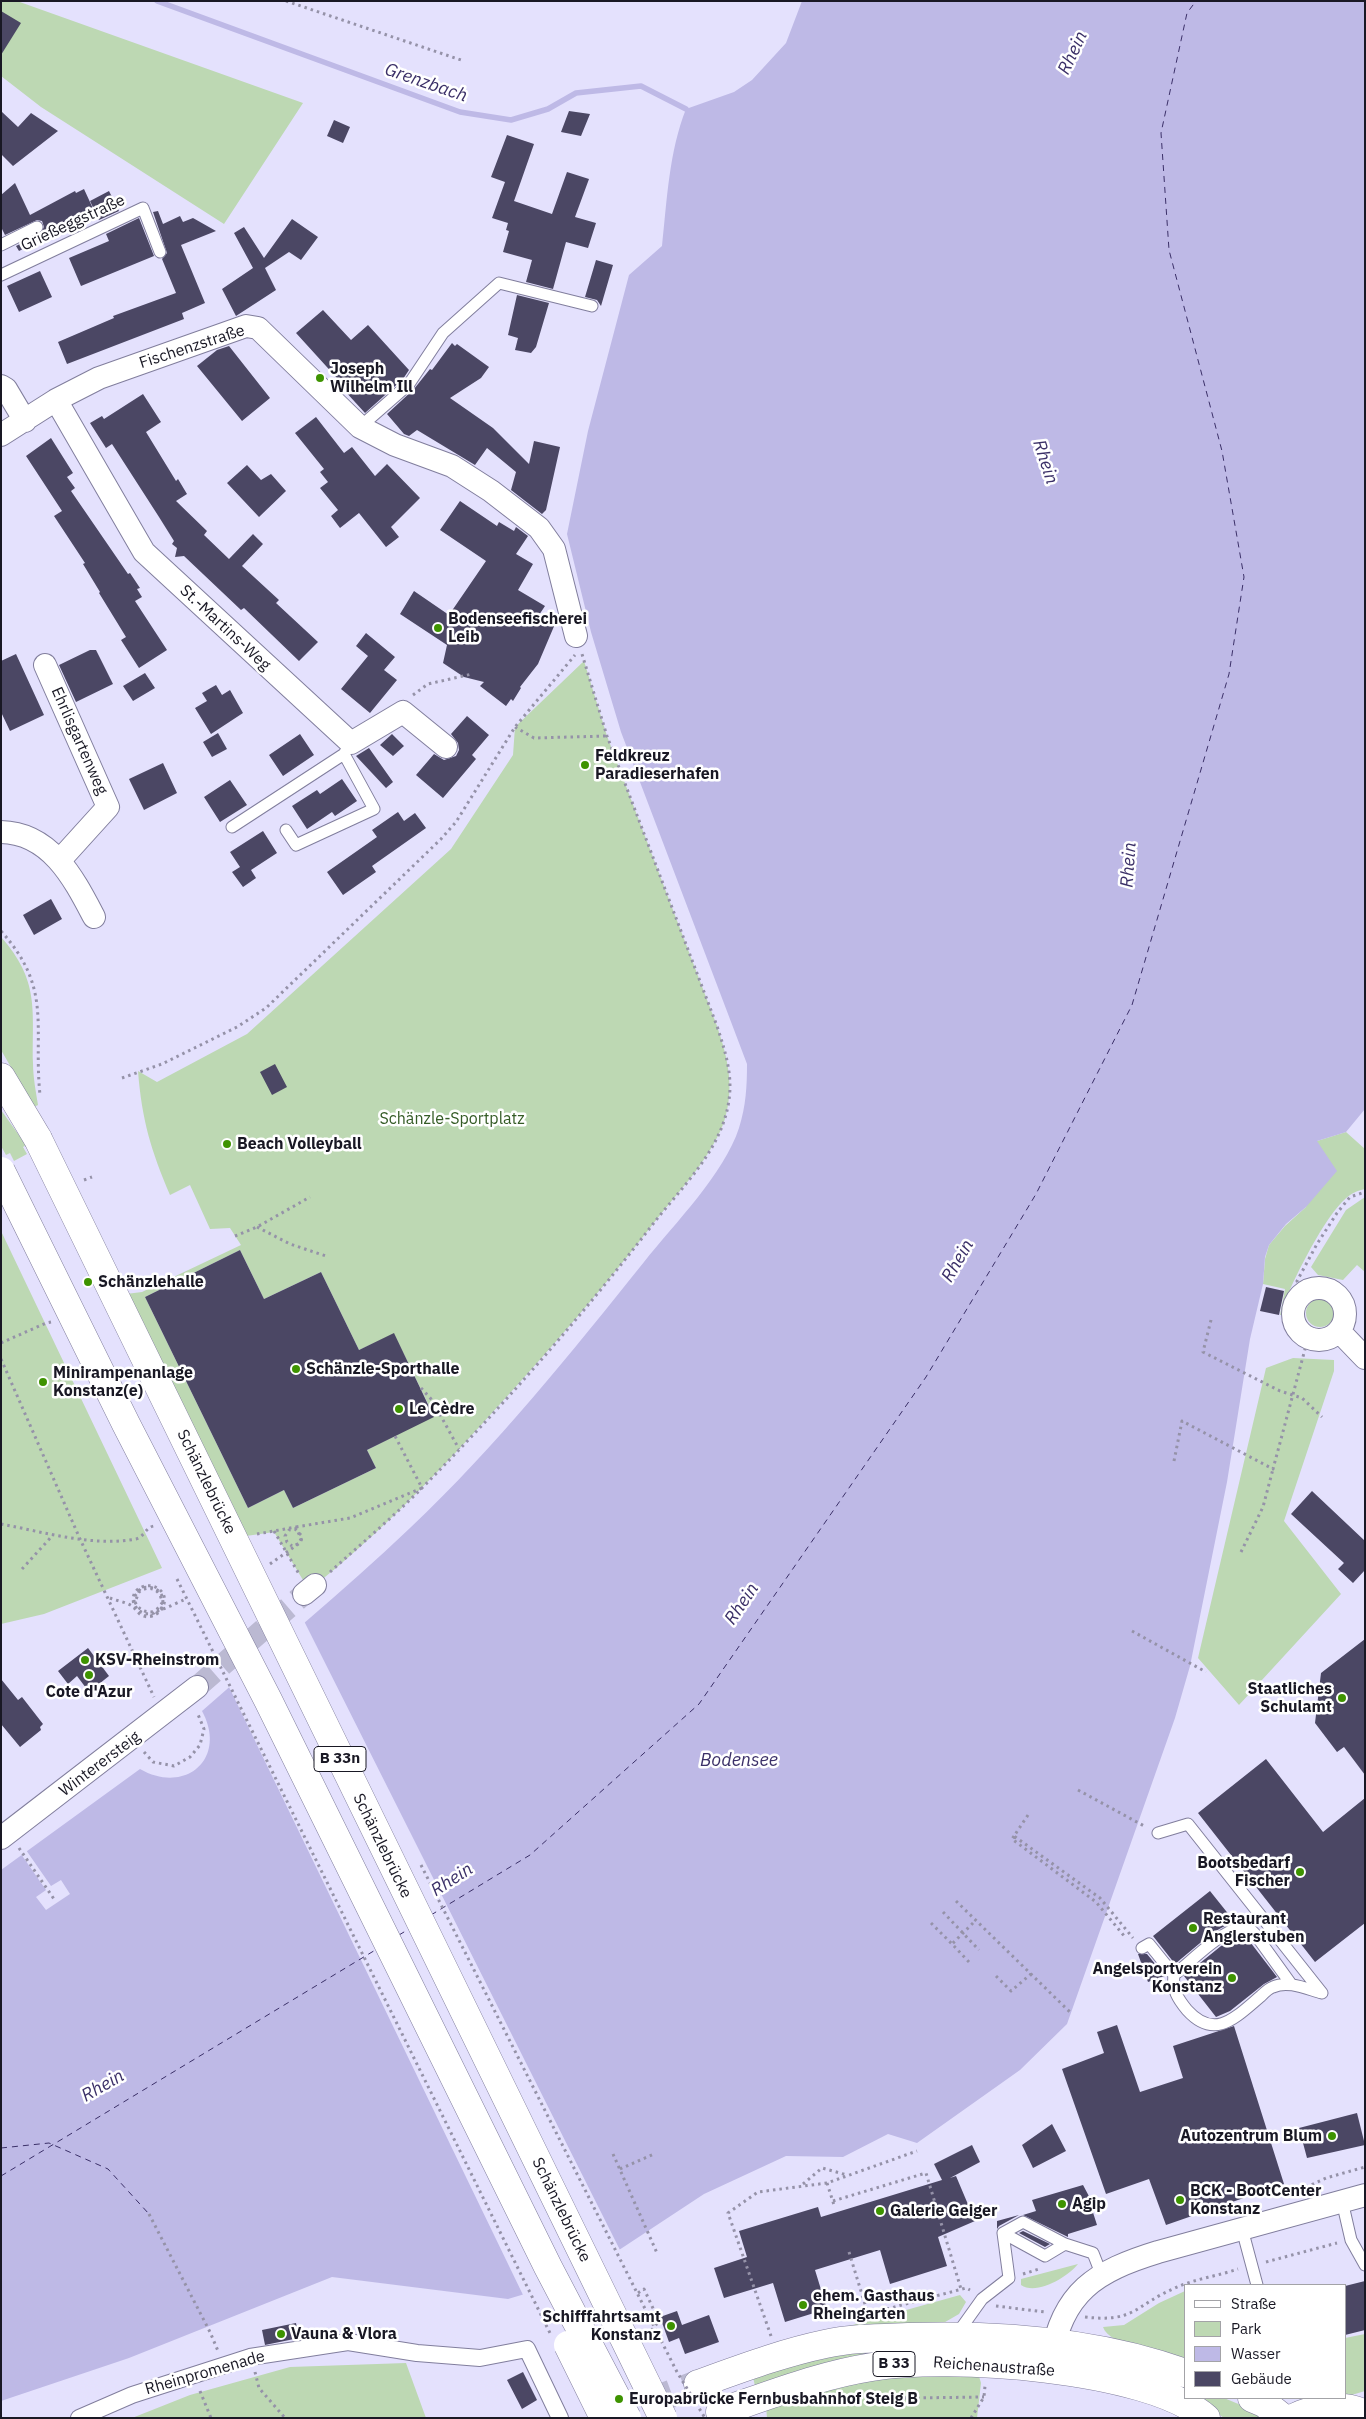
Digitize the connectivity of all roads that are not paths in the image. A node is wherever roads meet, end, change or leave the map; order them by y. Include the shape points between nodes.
1 (37, 227) dead end
2 (1, 245) edge
3 (160, 252) dead end
4 (1, 275) edge
5 (592, 306) dead end
6 (1, 386) edge
7 (56, 400) junction
8 (25, 421) junction
9 (360, 427) junction
10 (1, 435) edge
11 (576, 636) dead end
12 (45, 665) dead end
13 (446, 747) dead end
14 (347, 748) junction
15 (232, 827) dead end
16 (286, 830) dead end
17 (1, 832) edge
18 (60, 860) junction
19 (94, 917) dead end
20 (1, 1077) edge
21 (1, 1171) edge
22 (1339, 1331) junction
23 (1365, 1358) edge
24 (191, 1692) tunnel mouth
25 (1158, 1833) road end
26 (5, 1835) edge
27 (1142, 1948) road end
28 (1174, 1976) junction
29 (1291, 1984) junction
30 (1365, 2195) edge
31 (1342, 2201) junction
32 (1242, 2229) junction
33 (1003, 2233) junction
34 (1065, 2244) junction
35 (1365, 2265) edge
36 (548, 2267) junction
37 (1102, 2276) junction
38 (1257, 2284) edge
39 (955, 2335) junction
40 (1054, 2342) junction
41 (748, 2366) junction
42 (1050, 2370) junction
43 (1184, 2372) edge
44 (644, 2379) junction
45 (698, 2384) tunnel mouth
46 (1254, 2399) edge
47 (1175, 2408) edge
48 (1363, 2411) edge
49 (729, 2413) edge
50 (79, 2418) edge
51 (560, 2418) edge
52 (604, 2418) edge
53 (627, 2418) edge
54 (663, 2418) edge
55 (683, 2418) edge
56 (1206, 2418) edge
57 (1283, 2418) edge
58 (1293, 2418) edge

1 - 2 lane, Grießeggstraße
3 - 4 lane, Grießeggstraße via 143,208
5 - 9 lane via 499,283 443,333 409,384
6 - 8 street
7 - 8 street, Fischenzstraße
7 - 9 street, Fischenzstraße via 99,378 246,326 258,328
7 - 14 street, St.-Martins-Weg via 144,552
8 - 10 street, Fischenzstraße
9 - 11 street, Fischenzstraße via 395,445 452,466 539,528 554,549
12 - 18 street, Ehrlisgartenweg via 108,807
13 - 14 street via 403,712
14 - 15 lane
14 - 16 lane via 374,809 296,845
17 - 18 street via 13,832 35,840
18 - 19 street via 75,879
20 - 44 main road, Schänzlebrücke / B 33n, bridge via 38,1139
21 - 36 main road, B 33n, bridge via 268,1700
22 - 22 street via 1344,1324 1345,1307 1335,1293 1318,1288 1302,1294 1293,1317 1301,1333 1308,1338 1324,1340
22 - 23 street
24 - 26 street, Winterersteig
25 - 29 lane via 1188,1824 1322,1993
27 - 28 lane via 1149,1944
28 - 29 lane via 1173,1987 1180,2001 1206,2025 1220,2026 1273,1986
28 - 29 lane via 1221,1938 1246,1925
30 - 31 street
31 - 32 street
31 - 35 lane via 1351,2240
32 - 37 street via 1130,2261
32 - 38 lane
33 - 34 lane via 1023,2222
33 - 34 lane via 1046,2256
33 - 39 lane via 1009,2278 982,2299
34 - 37 lane via 1093,2253
36 - 52 main road, B 33n, bridge via 555,2317
36 - 53 main road, B 33n, bridge
37 - 40 street via 1076,2295 1063,2314
39 - 40 main road, Reichenaustraße / B 33
39 - 41 main road, Reichenaustraße / B 33 via 858,2339 794,2352
40 - 42 street
40 - 43 main road, Reichenaustraße / B 33
41 - 45 main road, Reichenaustraße / B 33
41 - 49 main road via 740,2375 738,2392
42 - 47 main road, Reichenaustraße / B 33 via 1156,2391
42 - 49 main road, Reichenaustraße / B 33 via 908,2362 842,2372
44 - 54 main road, Schänzlebrücke / B 33n, bridge
44 - 55 main road, B 33n via 675,2403
46 - 57 main road
47 - 56 main road, Reichenaustraße / B 33 via 1198,2411
48 - 58 main road via 1318,2410
50 - 51 street, Rheinpromenade via 132,2395 250,2357 348,2342 417,2353 480,2358 527,2349

